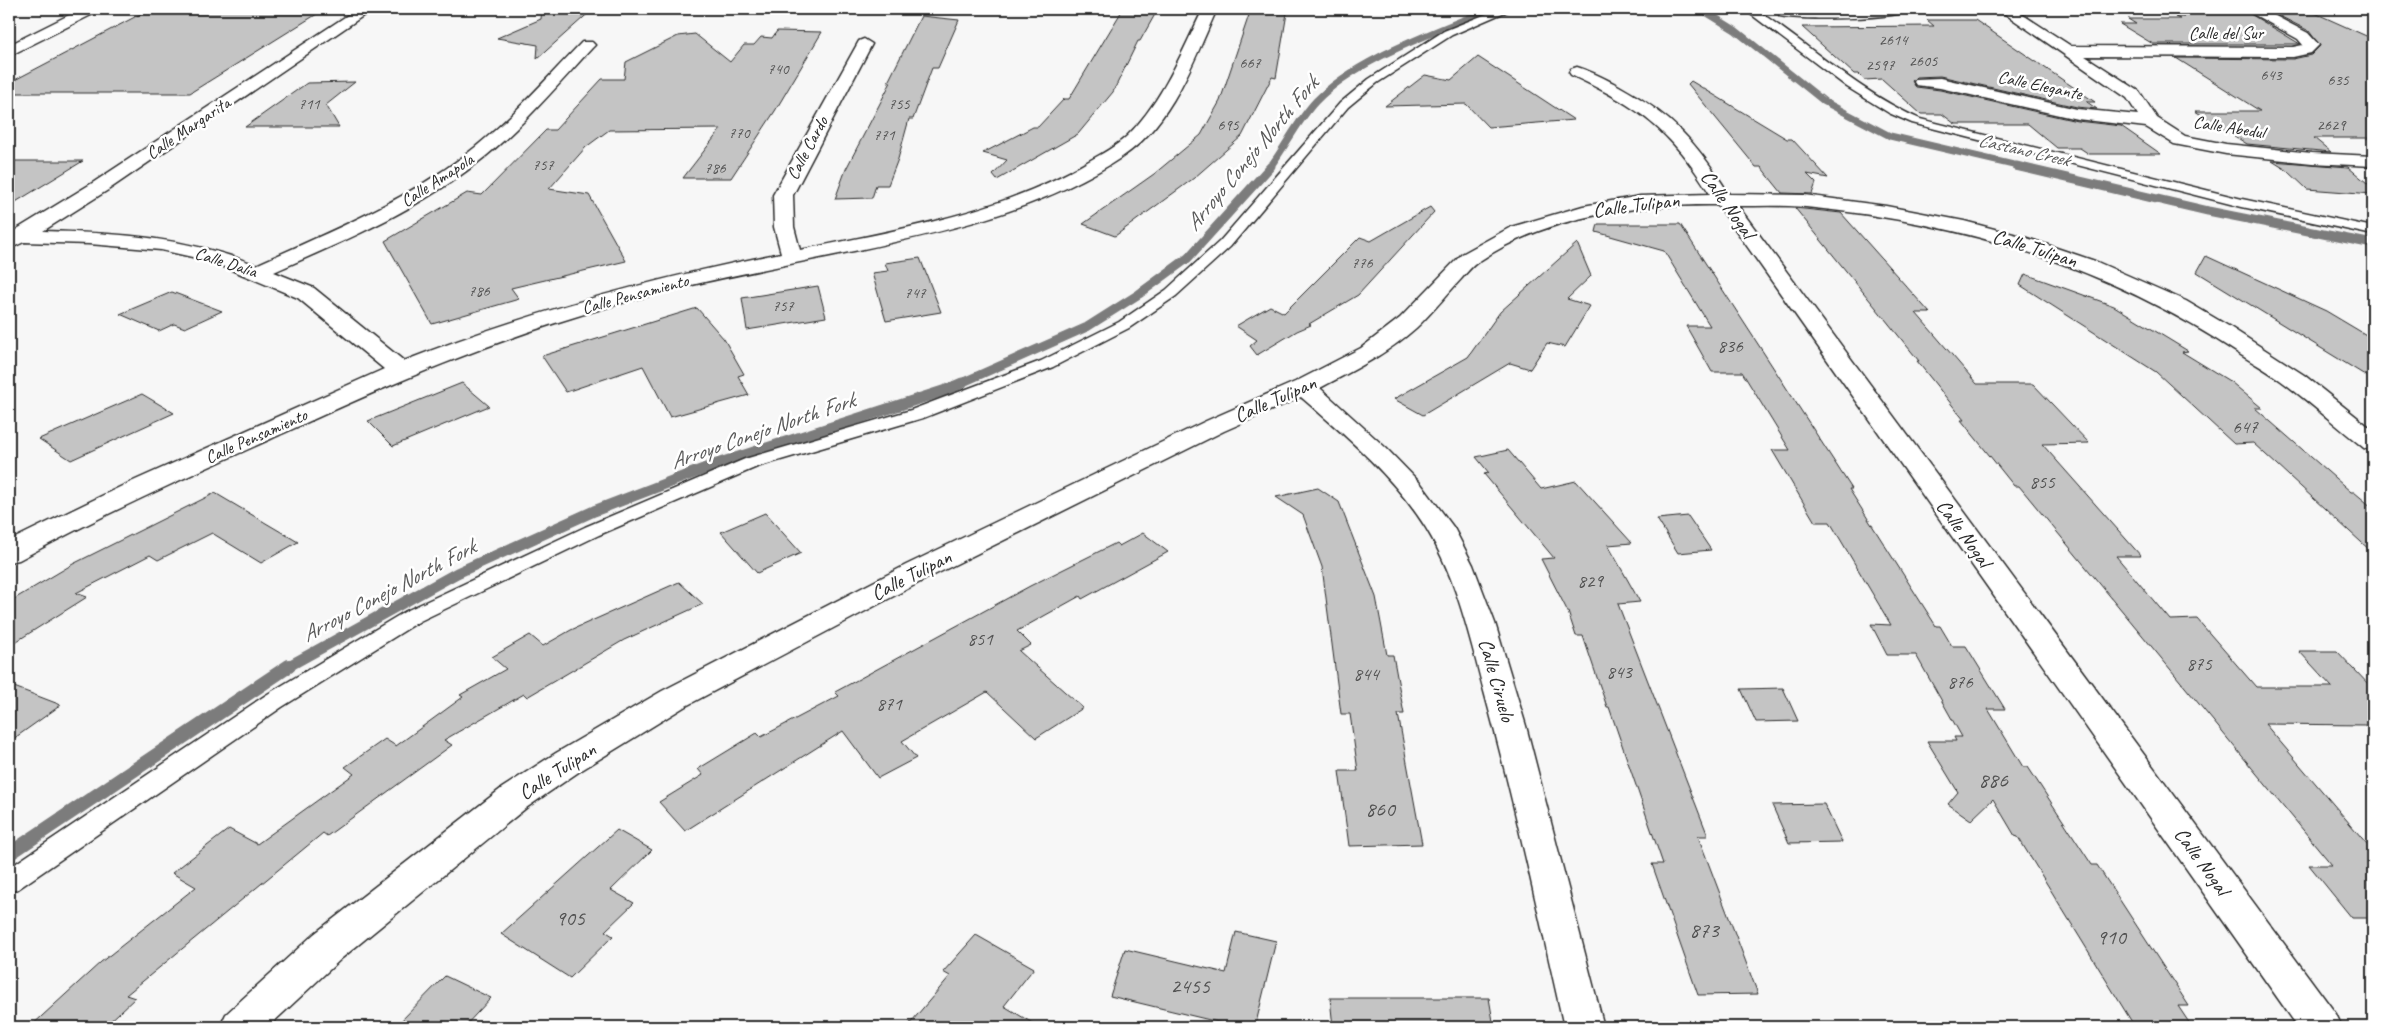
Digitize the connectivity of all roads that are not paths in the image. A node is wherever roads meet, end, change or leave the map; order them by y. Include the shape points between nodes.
1 (92, 9) edge
2 (366, 9) edge
3 (1210, 9) edge
4 (1507, 9) edge
5 (1749, 9) edge
6 (1902, 9) edge
7 (2005, 9) edge
8 (2251, 9) edge
9 (1786, 13) dead end
10 (864, 44) dead end
11 (587, 45) dead end
12 (9, 51) edge
13 (2067, 51) junction
14 (1577, 72) dead end
15 (1922, 82) dead end
16 (2151, 122) junction
17 (2373, 161) edge
18 (1722, 198) junction
19 (2373, 231) edge
20 (15, 240) edge
21 (793, 258) junction
22 (257, 272) junction
23 (401, 371) junction
24 (1304, 387) junction
25 (2373, 443) edge
26 (9, 553) edge
27 (9, 881) edge
28 (240, 1027) edge
29 (1584, 1027) edge
30 (2322, 1027) edge

1 - 12 street
2 - 20 street, Calle Margarita
3 - 21 street, Calle Pensamiento via 1164,98 1140,134 1123,149 1060,185 976,216
4 - 27 lane via 1448,33 1373,81 1344,105 1225,244 1171,292 1124,325 1048,364 917,414 751,463 592,531 413,616 274,701
5 - 19 lane via 1896,114 2242,204
6 - 9 street via 1866,14
7 - 13 street, Calle Abedul
8 - 13 street, Calle del Sur via 2303,36 2311,45 2306,50 2293,52
10 - 21 street, Calle Cardo via 783,195 782,221 786,244
11 - 22 street, Calle Amapola via 489,145 445,178 419,195
13 - 16 street, Calle Abedul via 2133,95
14 - 18 street, Calle Nogal via 1622,94 1668,124 1692,151
15 - 16 street, Calle Elegante via 1940,83 2077,114
16 - 17 street, Calle Abedul via 2180,140 2203,146
18 - 24 street, Calle Tulipan via 1678,198 1606,207 1518,231 1470,258 1408,323 1369,353
18 - 25 street, Calle Tulipan via 1804,201 1886,212 2014,240 2088,265 2178,306 2251,350 2296,380
18 - 30 street, Calle Nogal
20 - 22 street, Calle Dalia via 89,238 161,244 216,256
21 - 23 street, Calle Pensamiento via 624,295 481,341
22 - 23 street, Calle Dalia via 306,293
23 - 26 street, Calle Pensamiento via 153,482
24 - 28 street, Calle Tulipan via 1215,426 916,572 674,699 568,762 514,798 328,946
24 - 29 street, Calle Ciruelo via 1354,430 1423,505 1440,527 1459,562 1522,765

